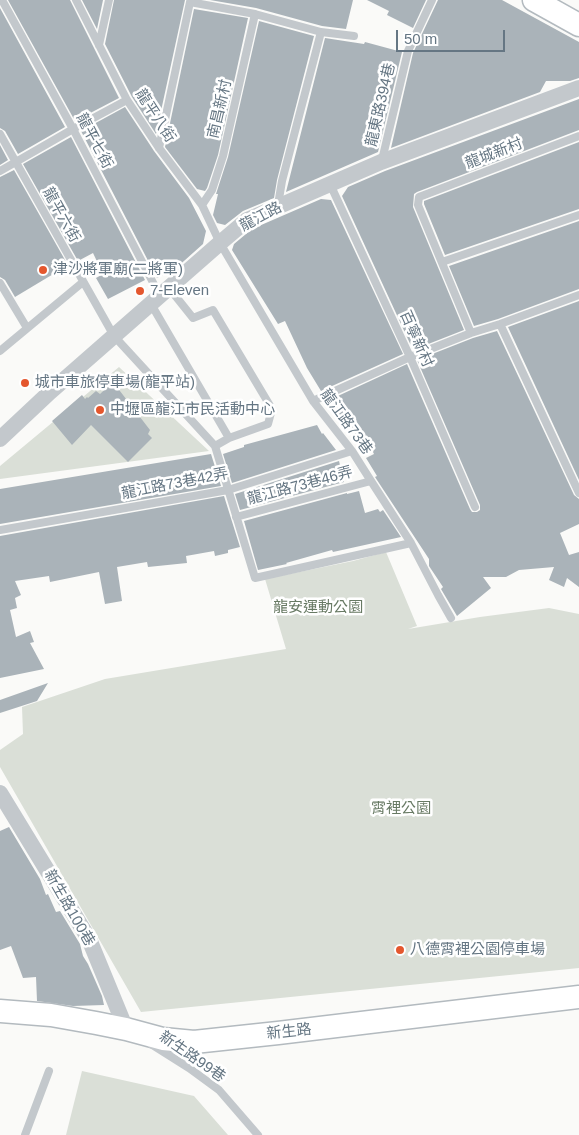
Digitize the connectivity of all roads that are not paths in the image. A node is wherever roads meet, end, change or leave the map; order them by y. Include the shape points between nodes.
1 (2, 0) edge
2 (76, 0) edge
3 (109, 0) edge
4 (432, 0) edge
5 (544, 3) edge
6 (255, 14) junction
7 (579, 25) edge
8 (321, 32) junction
9 (354, 36) dead end
10 (99, 45) junction
11 (579, 88) edge
12 (127, 100) junction
13 (73, 129) junction
14 (0, 134) edge
15 (579, 136) edge
16 (159, 148) junction
17 (16, 162) junction
18 (381, 162) junction
19 (0, 171) edge
20 (330, 184) junction
21 (202, 205) junction
22 (278, 207) junction
23 (579, 215) edge
24 (220, 243) junction
25 (442, 262) junction
26 (83, 282) junction
27 (0, 283) edge
28 (160, 296) junction
29 (579, 296) edge
30 (500, 324) junction
31 (27, 328) junction
32 (471, 333) junction
33 (114, 336) junction
34 (0, 351) edge
35 (410, 357) junction
36 (313, 401) junction
37 (229, 438) junction
38 (0, 439) edge
39 (215, 446) junction
40 (352, 450) junction
41 (371, 481) junction
42 (228, 490) junction
43 (579, 493) edge
44 (475, 507) dead end
45 (236, 517) junction
46 (0, 530) edge
47 (412, 543) junction
48 (451, 618) dead end
49 (0, 793) edge
50 (579, 997) edge
51 (0, 1011) edge
52 (126, 1029) junction
53 (49, 1071) dead end
54 (25, 1135) edge
55 (258, 1135) edge

1 - 13 lane, 龍平七街
2 - 10 lane, 龍平八街
3 - 10 lane
4 - 18 lane, 龍東路394巷 via 408,51
5 - 7 street
6 - 8 lane
6 - 16 lane via 190,2
6 - 21 lane, 南昌新村 via 223,156 212,190
8 - 9 lane
8 - 22 lane
10 - 12 lane, 龍平八街
11 - 18 street, 龍江路
12 - 13 lane
12 - 16 lane, 龍平八街
13 - 17 lane
13 - 28 lane, 龍平七街
14 - 17 lane, 龍平六街
15 - 25 lane, 龍城新村 via 419,197 418,205
16 - 21 lane, 龍平八街
17 - 19 lane
17 - 26 lane, 龍平六街
18 - 20 street, 龍江路
20 - 22 street, 龍江路
20 - 35 lane, 百寧新村
21 - 24 lane, 龍平八街
22 - 24 street, 龍江路 via 247,220
23 - 25 lane
24 - 28 street, 龍江路
24 - 36 lane, 龍江路73巷
25 - 32 lane
26 - 31 lane
26 - 33 lane, 龍平六街
27 - 31 lane
28 - 33 street, 龍江路
28 - 37 lane
28 - 37 lane via 193,318 213,310 272,409 268,424
29 - 30 lane
30 - 32 lane
30 - 43 lane
31 - 34 lane
32 - 35 lane
33 - 38 street, 龍江路
33 - 39 lane, 龍平六街
35 - 36 lane
35 - 44 lane, 百寧新村
36 - 40 lane, 龍江路73巷
37 - 39 lane
39 - 42 lane
40 - 41 lane, 龍江路73巷
40 - 42 lane, 龍江路73巷42弄
41 - 45 lane, 龍江路73巷46弄
41 - 47 lane, 龍江路73巷
42 - 45 lane
42 - 46 lane, 龍江路73巷42弄
45 - 47 lane via 254,578
47 - 48 lane, 龍江路73巷
49 - 52 street, 新生路100巷 via 89,939
50 - 52 street, 新生路 via 194,1042 163,1039
51 - 52 street, 新生路 via 96,1022
52 - 55 lane, 新生路99巷 via 218,1090
53 - 54 lane

